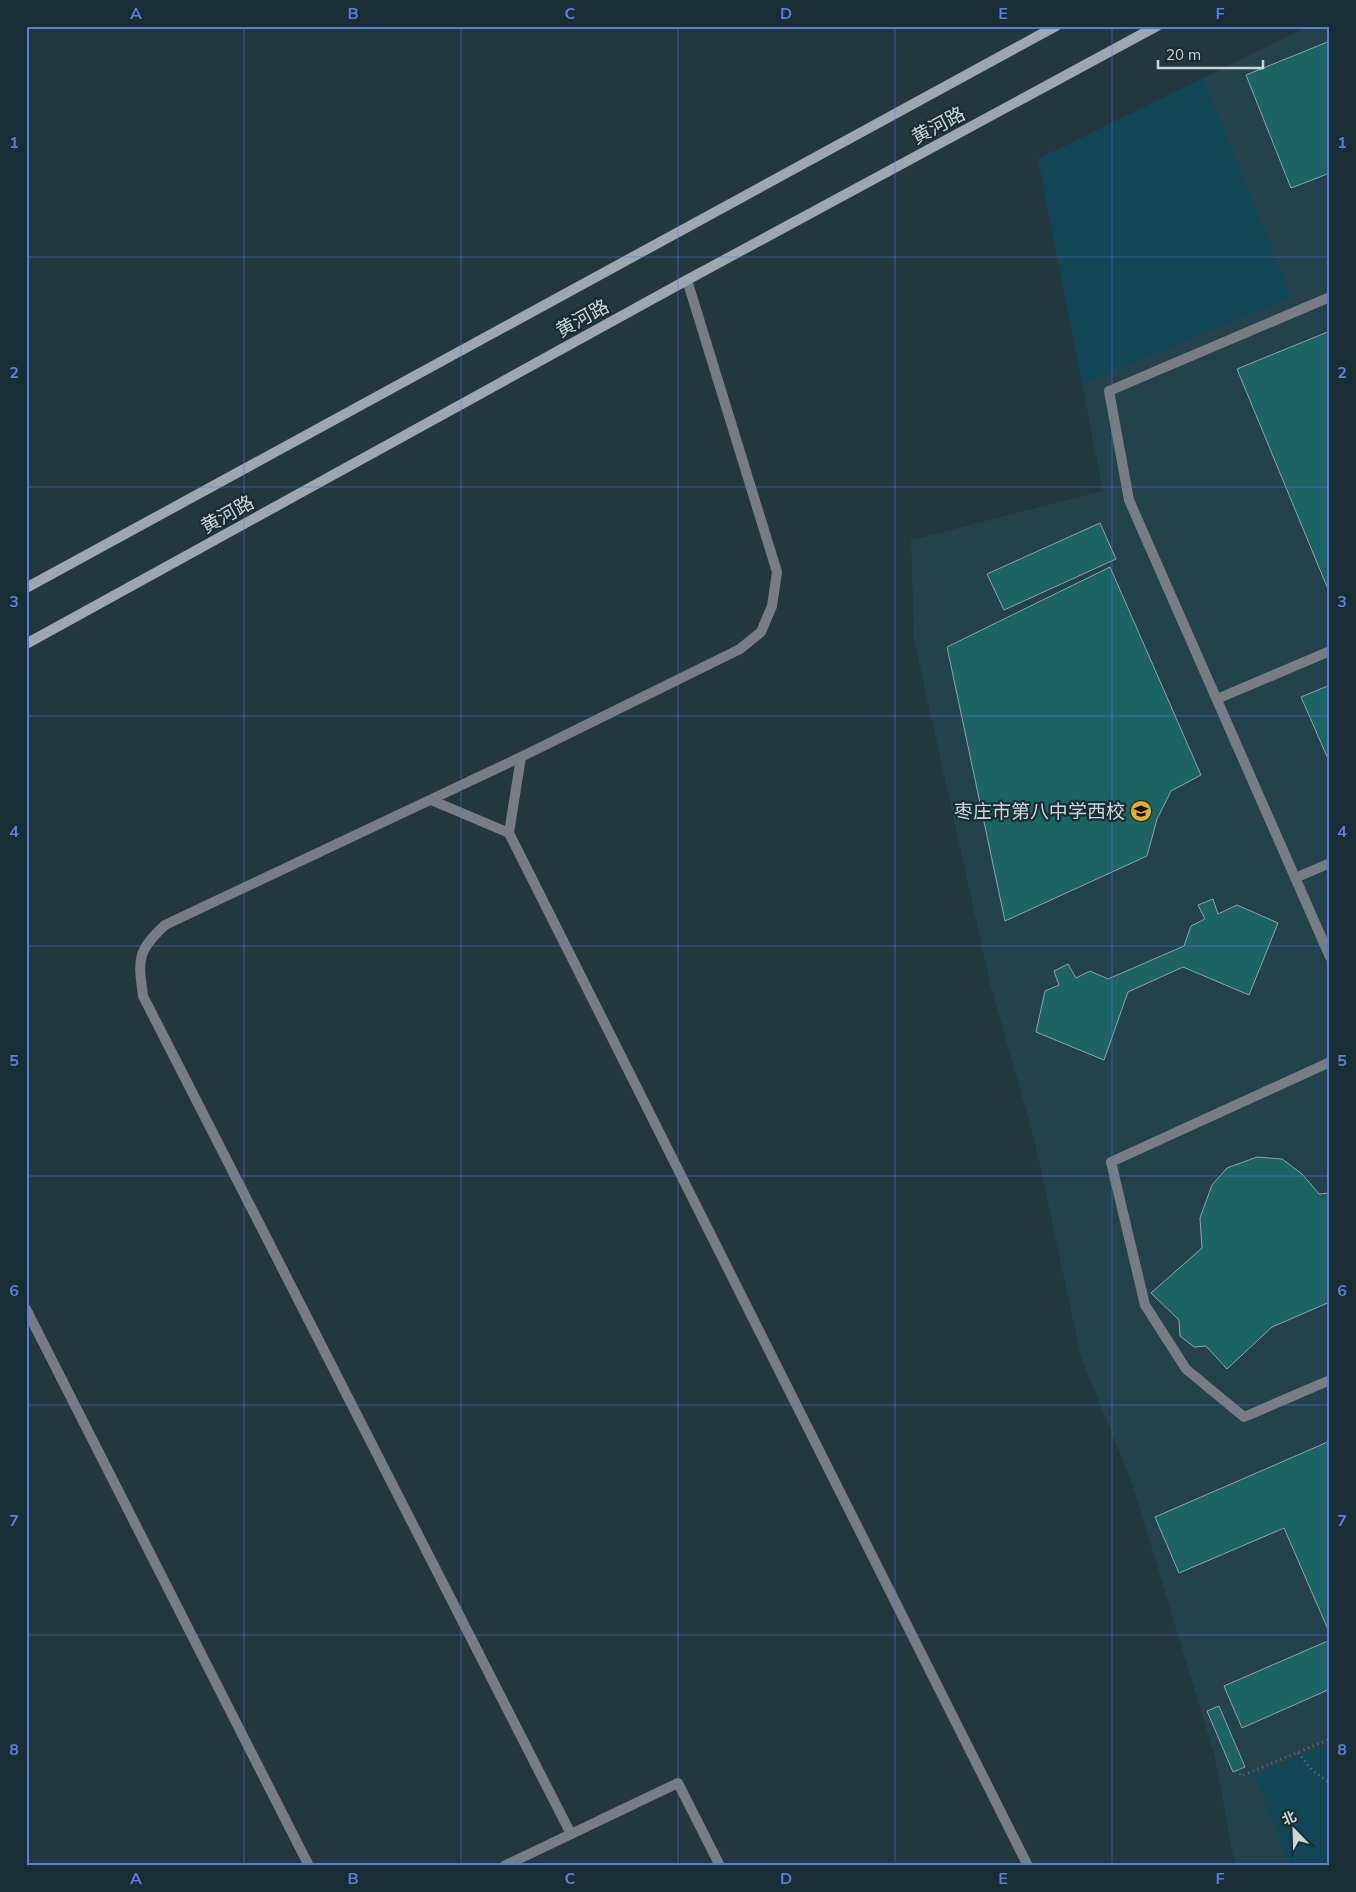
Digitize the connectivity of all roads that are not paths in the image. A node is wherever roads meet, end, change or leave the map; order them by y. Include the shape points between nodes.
1 (1056, 26) edge
2 (1156, 26) edge
3 (687, 280) junction
4 (1330, 297) edge
5 (26, 588) edge
6 (26, 644) edge
7 (1330, 651) edge
8 (1216, 699) junction
9 (521, 757) junction
10 (431, 800) junction
11 (510, 833) junction
12 (1330, 863) edge
13 (1295, 878) junction
14 (1330, 958) edge
15 (1330, 1062) edge
16 (26, 1309) edge
17 (1330, 1380) edge
18 (571, 1834) junction
19 (309, 1866) edge
20 (504, 1866) edge
21 (720, 1866) edge
22 (1028, 1866) edge

1 - 5 main road, 黄河路
2 - 3 main road, 黄河路
3 - 6 main road, 黄河路
3 - 9 street via 777,572 772,606 761,632 740,649
4 - 8 street via 1109,391 1129,500
7 - 8 street
8 - 13 street
9 - 10 street
9 - 11 street
10 - 11 street
10 - 18 street via 165,925 147,942 139,967 143,996
11 - 22 street
12 - 13 street
13 - 14 street
15 - 17 street via 1110,1162 1145,1305 1186,1369 1244,1416
16 - 19 street
18 - 20 street
18 - 21 street via 678,1783

